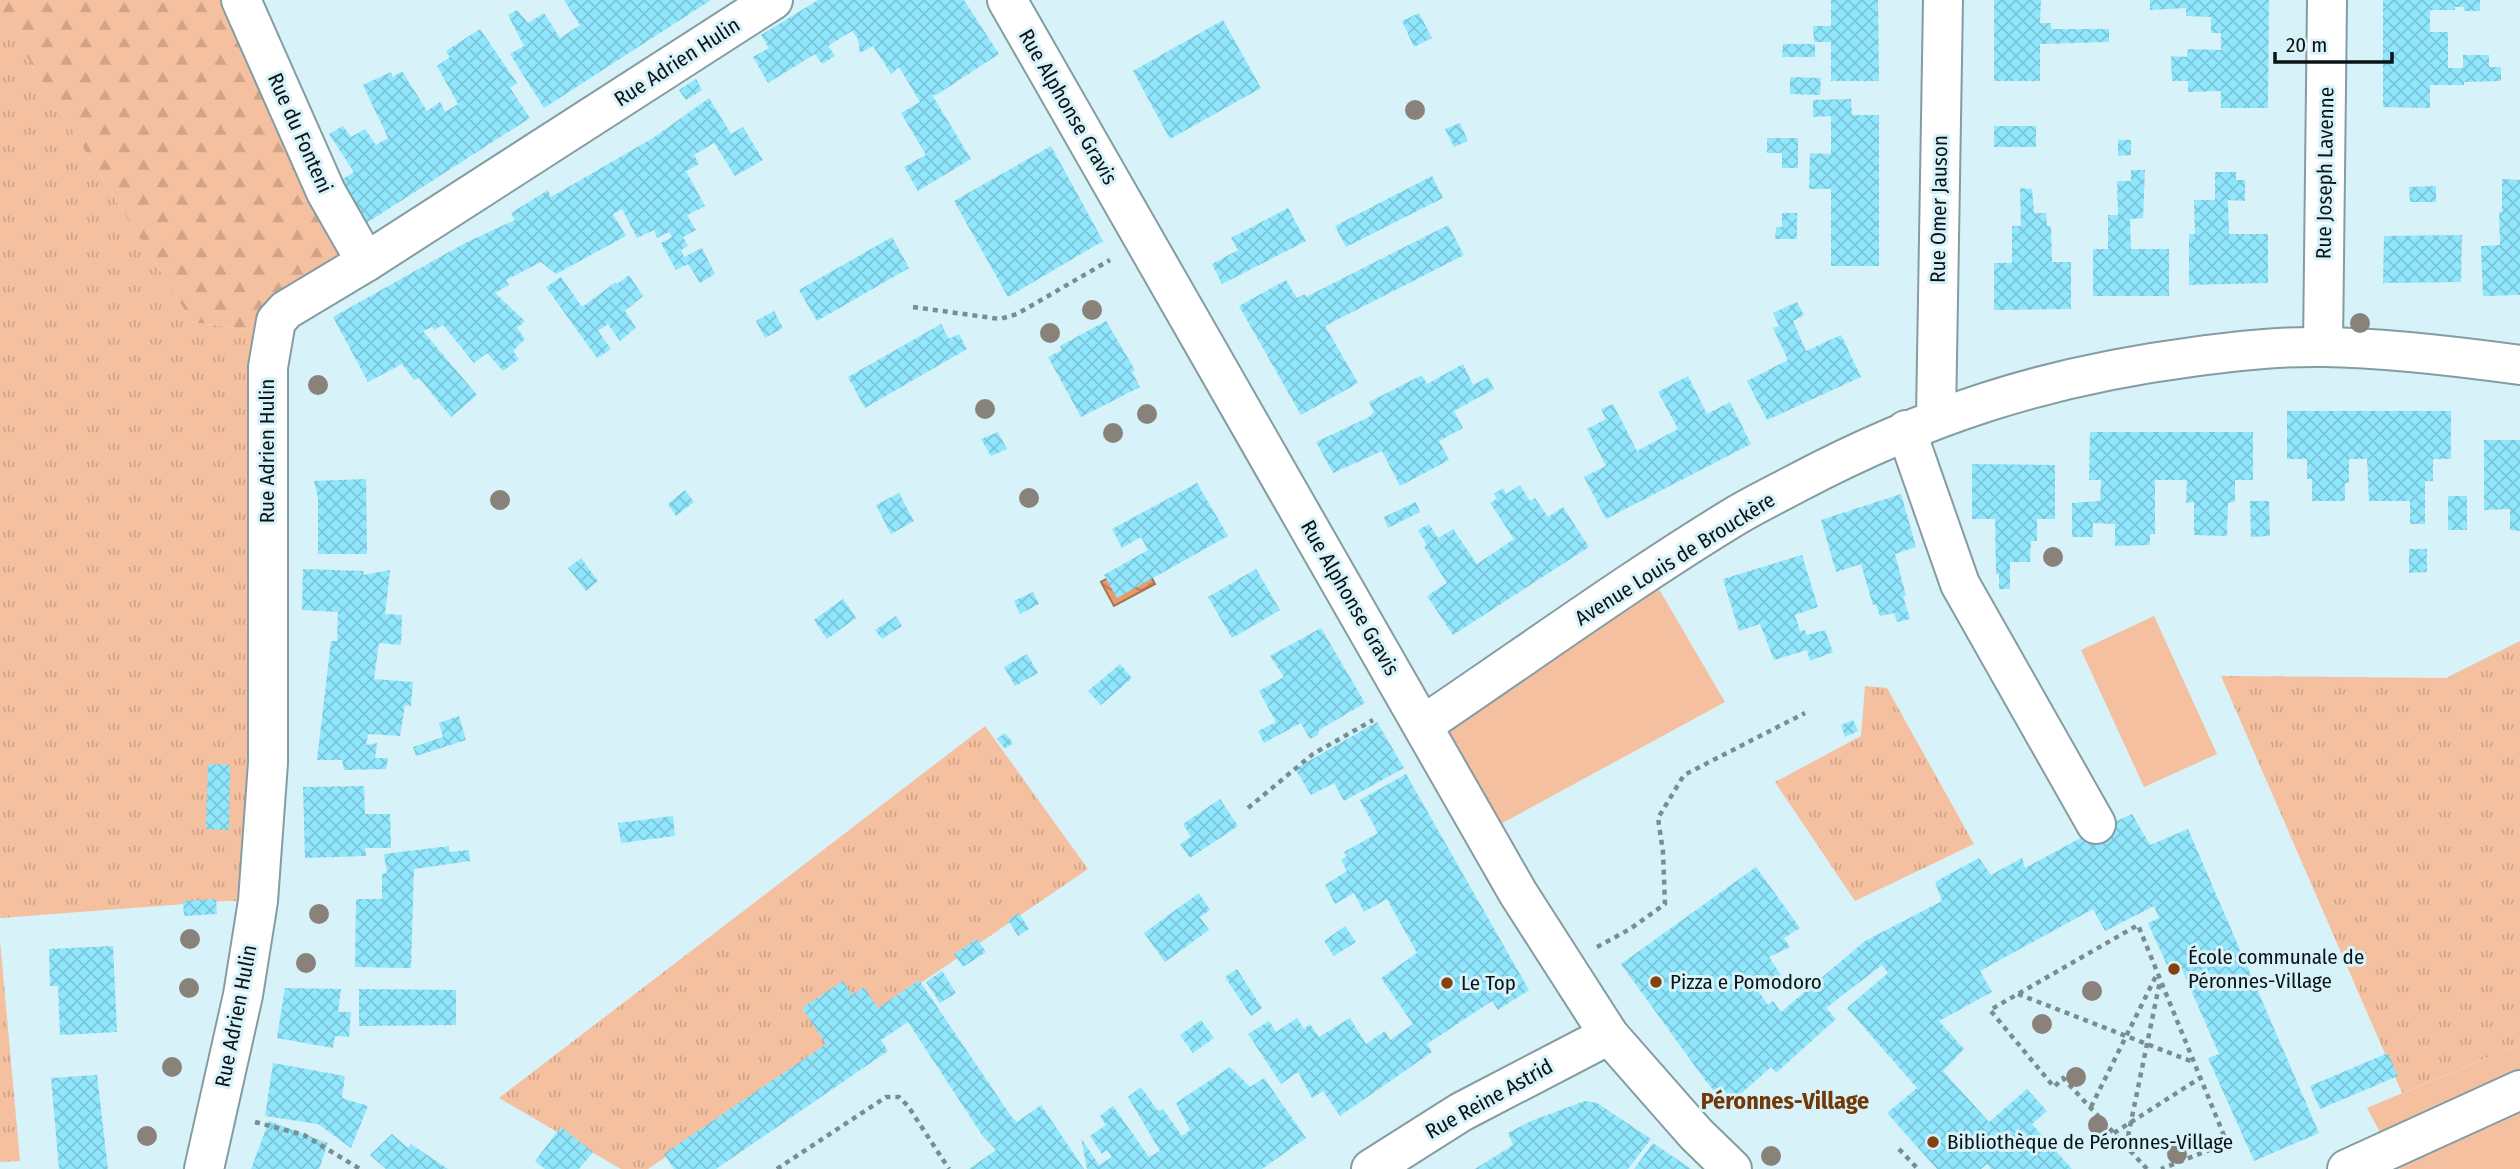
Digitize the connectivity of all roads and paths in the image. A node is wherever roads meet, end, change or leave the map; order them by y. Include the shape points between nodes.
1 (241, 0) edge
2 (773, 0) edge
3 (1007, 0) edge
4 (1942, 0) edge
5 (2327, 0) edge
6 (1145, 240) junction
7 (366, 262) junction
8 (914, 307) dead end
9 (2323, 347) junction
10 (2520, 365) edge
11 (1921, 424) junction
12 (1805, 712) dead end
13 (1416, 713) junction
14 (1248, 808) dead end
15 (2096, 824) dead end
16 (1564, 965) junction
17 (2157, 973) junction
18 (2161, 980) junction
19 (2017, 993) junction
20 (1609, 1035) junction
21 (2126, 1036) junction
22 (2147, 1044) junction
23 (2193, 1062) junction
24 (2200, 1078) junction
25 (2520, 1090) edge
26 (2090, 1108) junction
27 (217, 1112) junction
28 (2131, 1122) junction
29 (2114, 1133) junction
30 (2126, 1146) junction
31 (1899, 1149) dead end
32 (2146, 1168) edge
33 (204, 1169) edge
34 (360, 1169) edge
35 (777, 1169) edge
36 (948, 1169) edge
37 (1371, 1169) edge
38 (1732, 1169) edge
39 (1918, 1169) edge
40 (2161, 1169) edge
41 (2347, 1169) edge

1 - 7 street, Rue du Fonteni via 326,192
2 - 7 street, Rue Adrien Hulin
3 - 6 street, Rue Alphonse Gravis
4 - 11 street, Rue Omer Jauson
5 - 9 street, Rue Joseph Lavenne
6 - 8 path via 1017,314 1000,319
6 - 13 street, Rue Alphonse Gravis
7 - 27 street, Rue Adrien Hulin via 286,310 275,321 272,333 268,367 268,764 258,901
9 - 10 street, Avenue Louis de Brouckère via 2429,353
9 - 11 street, Avenue Louis de Brouckère via 2144,363 1986,400
11 - 13 street, Avenue Louis de Brouckère via 1739,514
11 - 15 street via 1960,584
12 - 16 path via 1684,775 1658,818 1665,904
13 - 14 path via 1313,754
13 - 16 street, Rue Alphonse Gravis via 1518,894
16 - 20 street, Rue Alphonse Gravis
17 - 18 path
17 - 19 path via 2138,925
17 - 21 path
18 - 22 path
18 - 23 path
19 - 21 path
19 - 26 path via 1990,1010 2054,1087 2063,1078
20 - 37 street, Rue Reine Astrid via 1461,1112
20 - 38 street, Rue Alphonse Gravis
21 - 22 path
21 - 26 path
22 - 23 path
22 - 28 path
23 - 24 path
24 - 28 path
24 - 40 path via 2227,1143
25 - 41 street
26 - 29 path
27 - 33 street, Rue Adrien Hulin
27 - 34 path via 304,1135
28 - 29 path
28 - 30 path
29 - 30 path
30 - 32 path
31 - 39 path
35 - 36 path via 886,1097 899,1097 908,1107

